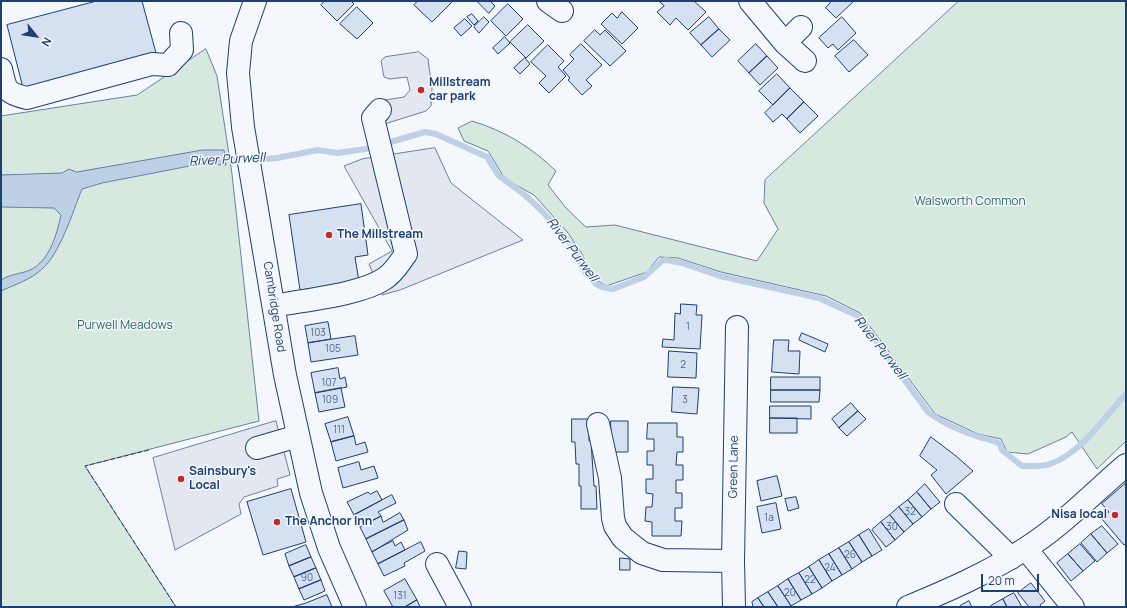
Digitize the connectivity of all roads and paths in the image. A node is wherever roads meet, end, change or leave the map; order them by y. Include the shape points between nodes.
1 (255, 1) edge
2 (750, 1) edge
3 (801, 27) dead end
4 (181, 33) dead end
5 (785, 43) junction
6 (805, 61) dead end
7 (1, 69) edge
8 (380, 110) dead end
9 (274, 306) junction
10 (737, 327) dead end
11 (598, 424) dead end
12 (298, 436) junction
13 (257, 448) dead end
14 (1126, 465) edge
15 (956, 504) dead end
16 (1019, 553) junction
17 (733, 561) junction
18 (437, 564) dead end
19 (917, 605) edge
20 (355, 607) edge
21 (460, 607) edge
22 (734, 607) edge
23 (1073, 607) edge

1 - 9 street, Cambridge Road via 241,41 239,98
2 - 5 street
3 - 5 street
4 - 7 street via 182,50 168,65 152,64 27,98 12,95 5,89
5 - 6 street
8 - 9 street via 373,118 406,254 395,270 384,279 358,290
9 - 12 street, Cambridge Road
10 - 17 street, Green Lane
11 - 17 street via 610,478 613,518 623,538 642,553 663,560
12 - 13 street
12 - 20 street, Cambridge Road via 311,493 329,548
14 - 16 street via 1068,516
15 - 16 street
16 - 19 street via 985,574
16 - 23 street
17 - 22 street, Green Lane
18 - 21 street

